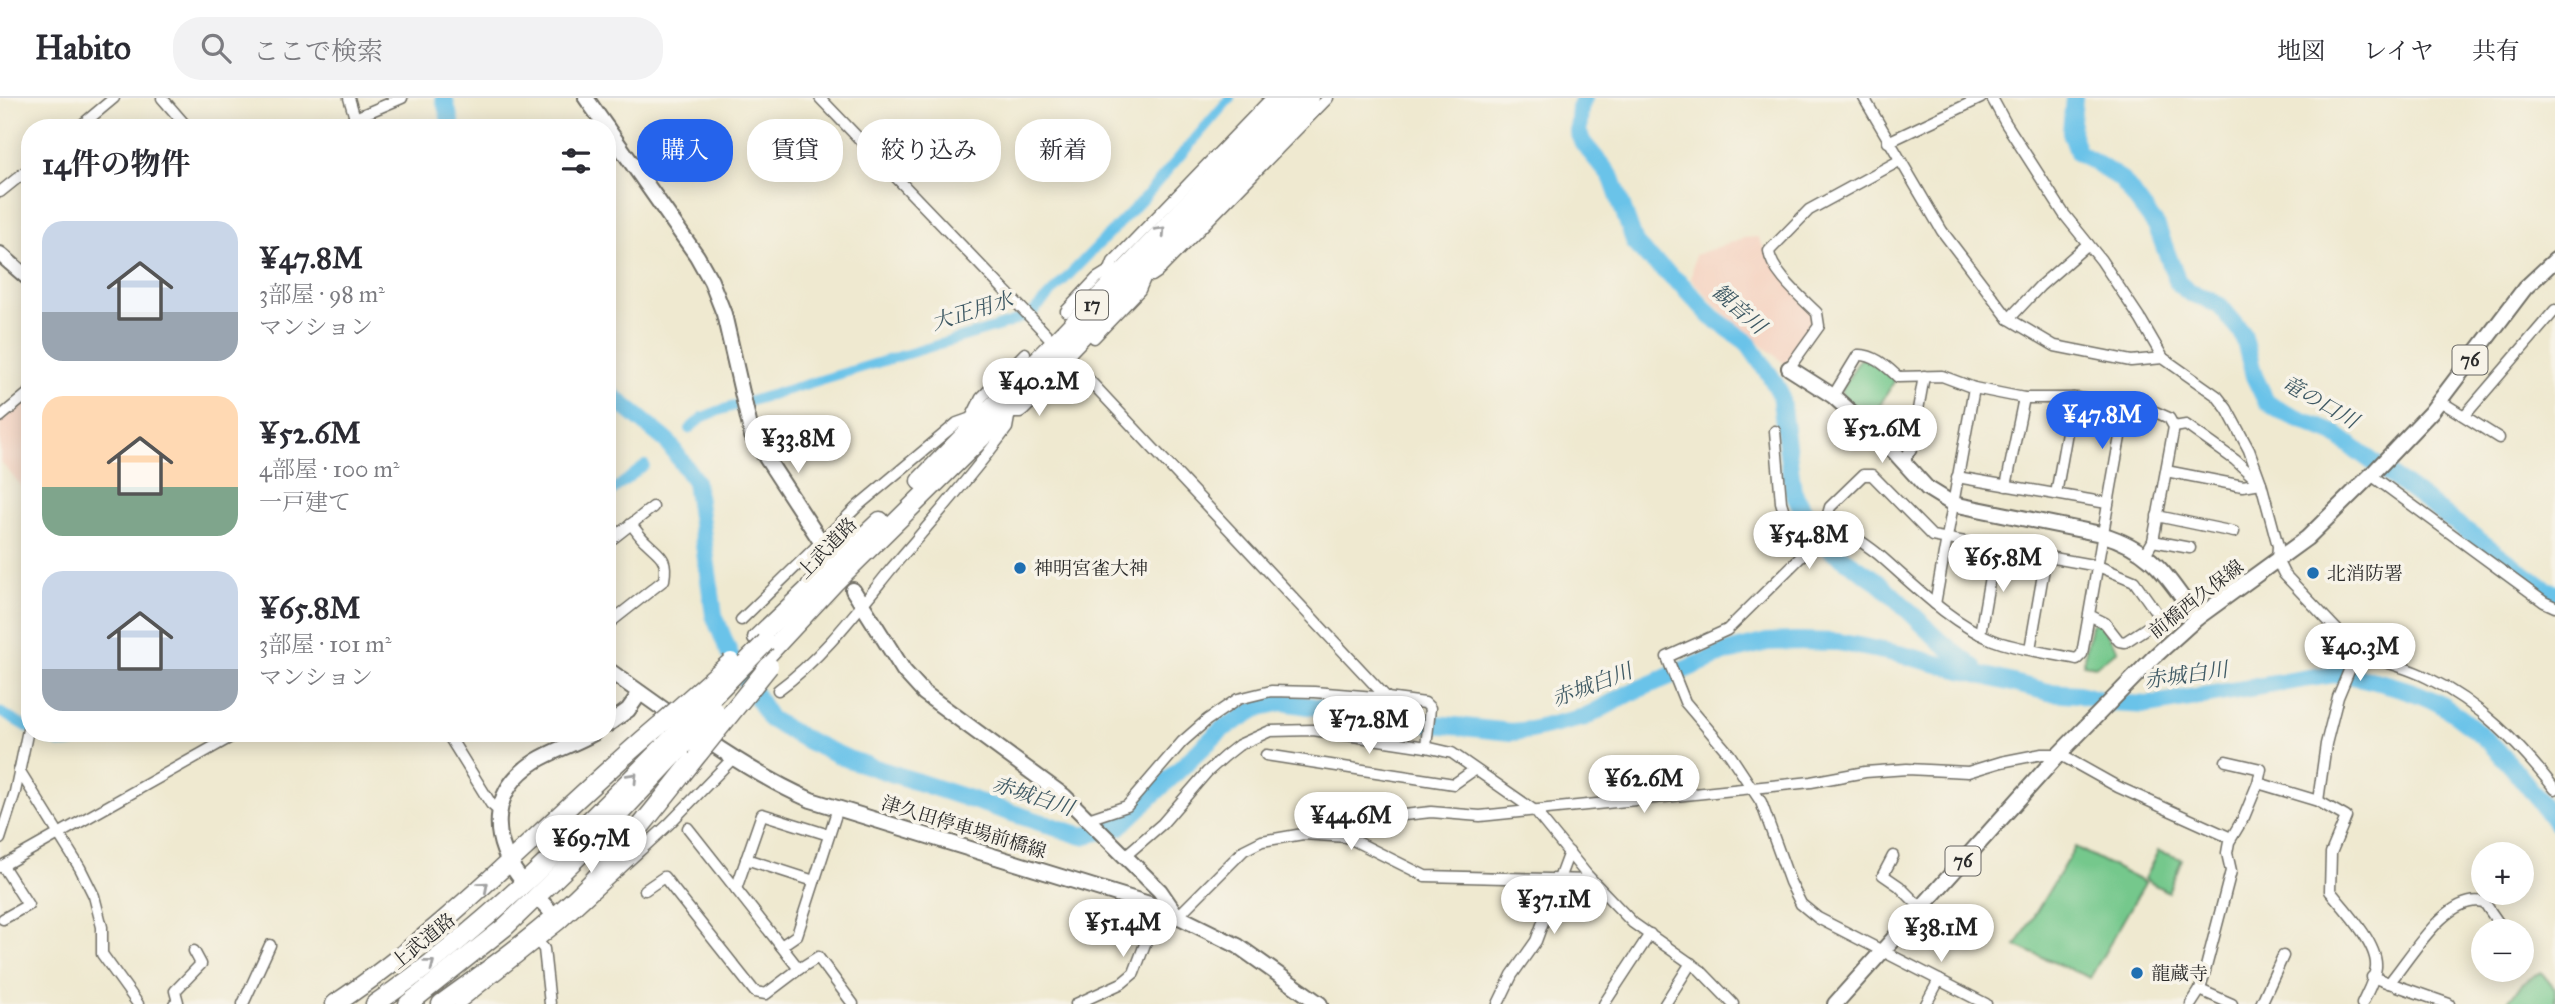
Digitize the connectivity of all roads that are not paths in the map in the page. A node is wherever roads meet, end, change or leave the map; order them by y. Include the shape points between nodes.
1 (114, 98) edge
2 (162, 98) edge
3 (349, 98) edge
4 (402, 98) edge
5 (586, 98) edge
6 (820, 98) edge
7 (1271, 98) edge
8 (1288, 98) edge
9 (1310, 98) edge
10 (1328, 98) edge
11 (1864, 98) edge
12 (1981, 98) edge
13 (1992, 98) edge
14 (89, 119) edge
15 (180, 119) edge
16 (356, 119) edge
17 (364, 119) edge
18 (601, 119) edge
19 (616, 141) edge
20 (1888, 142) junction
21 (1899, 161) junction
22 (21, 175) edge
23 (0, 192) edge
24 (2088, 244) junction
25 (0, 254) edge
26 (2555, 260) edge
27 (1140, 271) junction
28 (21, 272) edge
29 (1113, 275) junction
30 (2555, 310) edge
31 (1066, 311) dead end
32 (2009, 319) junction
33 (1094, 338) dead end
34 (1060, 349) junction
35 (1025, 354) dead end
36 (2163, 358) junction
37 (1789, 368) joint
38 (1924, 376) junction
39 (1053, 381) dead end
40 (1974, 388) junction
41 (1833, 396) junction
42 (2024, 398) junction
43 (2073, 398) junction
44 (21, 400) edge
45 (2440, 401) junction
46 (2126, 405) junction
47 (1003, 407) junction
48 (2465, 415) junction
49 (0, 417) edge
50 (976, 419) junction
51 (2174, 428) junction
52 (1775, 431) dead end
53 (2498, 438) dead end
54 (1903, 462) junction
55 (2166, 471) junction
56 (2372, 474) junction
57 (1957, 477) junction
58 (2261, 483) junction
59 (2006, 486) junction
60 (2056, 494) junction
61 (2107, 503) junction
62 (1953, 504) junction
63 (653, 507) dead end
64 (2157, 516) junction
65 (631, 524) junction
66 (2234, 532) dead end
67 (2101, 534) junction
68 (616, 536) edge
69 (1947, 540) junction
70 (824, 546) junction
71 (2149, 547) junction
72 (1995, 548) junction
73 (2190, 548) dead end
74 (2046, 557) junction
75 (2277, 560) junction
76 (2098, 566) junction
77 (853, 590) dead end
78 (862, 604) junction
79 (1936, 604) junction
80 (2555, 607) edge
81 (2089, 615) junction
82 (616, 618) edge
83 (2197, 618) junction
84 (741, 620) dead end
85 (1980, 634) junction
86 (2029, 649) junction
87 (765, 650) junction
88 (2355, 656) junction
89 (616, 676) edge
90 (778, 690) dead end
91 (640, 693) junction
92 (1387, 698) junction
93 (616, 718) edge
94 (672, 736) junction
95 (24, 742) edge
96 (222, 742) edge
97 (453, 742) edge
98 (574, 742) edge
99 (1426, 745) junction
100 (2059, 754) junction
101 (1266, 755) dead end
102 (733, 758) junction
103 (2226, 761) dead end
104 (19, 770) junction
105 (1475, 770) junction
106 (2258, 783) junction
107 (1749, 788) junction
108 (2555, 789) edge
109 (2318, 801) junction
110 (838, 808) junction
111 (499, 811) junction
112 (1535, 811) junction
113 (1088, 819) junction
114 (688, 828) dead end
115 (60, 834) junction
116 (829, 835) junction
117 (1347, 837) junction
118 (2231, 838) junction
119 (0, 839) edge
120 (1569, 852) junction
121 (1122, 854) junction
122 (1893, 856) dead end
123 (746, 859) junction
124 (1, 866) edge
125 (515, 871) junction
126 (1561, 879) junction
127 (1591, 880) junction
128 (814, 881) junction
129 (736, 889) junction
130 (645, 890) dead end
131 (539, 899) dead end
132 (1159, 907) junction
133 (1921, 908) junction
134 (1177, 915) junction
135 (555, 916) junction
136 (3, 919) dead end
137 (2496, 919) edge
138 (1650, 934) junction
139 (539, 943) junction
140 (270, 945) dead end
141 (780, 946) junction
142 (194, 951) dead end
143 (1882, 951) junction
144 (2283, 956) dead end
145 (1691, 963) junction
146 (799, 969) junction
147 (2372, 977) junction
148 (1939, 980) junction
149 (2389, 983) junction
150 (2200, 990) junction
151 (368, 995) edge
152 (1094, 1001) edge
153 (138, 1004) edge
154 (174, 1004) edge
155 (243, 1004) edge
156 (335, 1004) edge
157 (408, 1004) edge
158 (441, 1004) edge
159 (459, 1004) edge
160 (550, 1004) edge
161 (853, 1004) edge
162 (1076, 1004) edge
163 (1320, 1004) edge
164 (1498, 1004) edge
165 (1604, 1004) edge
166 (1665, 1004) edge
167 (1733, 1004) edge
168 (1835, 1004) edge
169 (1926, 1004) edge
170 (1986, 1004) edge
171 (2191, 1004) edge
172 (2232, 1004) edge
173 (2261, 1004) edge
174 (2362, 1004) edge
175 (2449, 1004) edge

1 - 14 street
2 - 15 street
3 - 16 street
4 - 17 street
5 - 18 main road
6 - 34 street
7 - 29 street via 1113,262
27 -> 8 highway, 上武道路 / 17
9 - 27 highway, 上武道路 / 17
10 - 27 street via 1158,272
11 - 20 street
12 - 20 street
13 - 24 street via 2064,214
19 - 70 main road via 711,281 724,314 752,436
20 - 21 street
21 - 32 street via 1942,231
21 - 37 street via 1809,210 1769,251 1793,290 1817,313 1819,326
22 - 23 street
24 - 32 street
24 - 36 street
25 - 28 main road
26 - 45 main road, 前橋西久保線 / 76 via 2525,288
27 - 29 highway, 上武道路 / 17
27 - 33 street via 1140,290
27 - 34 highway, 上武道路 / 17
29 - 31 street via 1097,278
29 - 34 highway, 上武道路 / 17
30 - 48 street
32 - 36 street via 2055,346 2131,361
34 - 47 highway, 上武道路 / 17
34 - 92 street
35 - 50 street via 976,404
36 - 58 street via 2217,396 2249,450
37 - 41 main road
38 - 40 street via 1942,376
38 - 41 street via 1898,377 1881,362 1858,355
38 - 54 street via 1911,449
39 - 47 street via 1020,413
40 - 42 street
40 - 57 street
41 - 54 main road
42 - 43 street
42 - 59 street
43 - 46 street
43 - 60 street
44 - 49 street
45 - 48 street
45 - 56 main road, 前橋西久保線 / 76
46 - 51 street via 2169,418
46 - 61 street
47 - 50 highway, 上武道路 / 17
47 - 78 street via 1009,423 1002,434
47 - 87 highway, 上武道路 / 17
48 - 53 street
50 - 70 street via 957,423 860,503
50 - 87 highway, 上武道路 / 17
51 - 55 street
51 - 58 street via 2186,425
52 - 107 street via 1781,502 1789,528 1808,550 1727,630 1667,657 1685,702 1730,755
54 - 62 main road via 1927,488
55 - 58 street via 2243,486
55 - 64 street
56 - 75 main road, 前橋西久保線 / 76 via 2307,538
56 - 80 street
57 - 59 street
57 - 62 street
58 - 75 street via 2278,545
59 - 60 street
60 - 61 street
61 - 67 street
62 - 67 main road
62 - 69 street
63 - 65 street
64 - 66 street
64 - 71 street
65 - 68 street
65 - 82 street via 662,554 666,569 664,580
67 - 71 main road
67 - 76 street
69 - 72 street
69 - 79 street
69 - 79 street via 1932,536 1872,475 1863,475 1828,514
70 - 84 street
71 - 73 street
71 - 83 main road
72 - 74 street
72 - 85 street
74 - 76 street
74 - 86 street
75 - 83 main road, 前橋西久保線 / 76
75 - 88 street via 2284,574 2355,649
76 - 81 street
76 - 81 street via 2134,582 2159,615 2125,642
77 - 78 main road
78 - 90 street via 798,676
78 - 113 main road via 904,671 924,693 1046,782
79 - 85 street
81 - 86 street via 2082,654 2077,659
83 - 100 main road, 前橋西久保線 / 76
85 - 86 street
87 - 94 highway, 上武道路 / 17, bridge
87 - 135 highway, 17, bridge via 699,753 609,863
88 - 108 street via 2429,678 2483,713 2514,740
88 - 109 street via 2326,744
89 - 91 main road, 津久田停車場前橋線
91 - 93 main road
91 - 102 main road, 津久田停車場前橋線
92 - 99 street via 1425,703 1430,708
92 - 113 street via 1271,691 1238,699 1182,742 1127,806
94 - 125 highway, 17 via 585,791
151 -> 94 highway, 上武道路 / 17 via 453,946 577,834
94 - 157 highway, 上武道路 / 17 via 592,844 505,927
95 - 104 street
96 - 115 street
97 - 111 street
98 - 111 main road via 524,769
99 - 105 street via 1452,753
99 - 121 street via 1313,730 1262,735 1225,756 1162,824
100 - 107 street via 1968,772 1907,769
100 - 118 street via 2118,787
100 - 133 main road, 前橋西久保線 / 76
101 - 105 street via 1454,784
102 - 110 main road, 津久田停車場前橋線 via 782,787
102 - 139 street via 669,824
103 - 106 street via 2261,769
104 - 115 street
104 - 119 street
105 - 112 street
106 - 109 street
106 - 118 street
107 - 112 street
107 - 143 street via 1761,803 1801,904 1818,918
109 - 147 street via 2346,817 2331,853 2330,891 2374,952
110 - 116 street
110 - 132 main road, 津久田停車場前橋線
111 - 125 main road via 499,835
112 - 117 street via 1386,817
112 - 120 street
113 - 121 main road
114 - 129 street
115 - 124 street
115 - 153 street via 94,896 102,927 102,954
116 - 123 street via 762,814
116 - 128 street
117 - 126 street via 1425,876
117 - 134 street via 1303,834 1262,841 1244,850
118 - 150 street via 2227,853 2231,871
120 - 126 street
120 - 127 street
121 - 134 main road
122 - 133 street via 1883,875
123 - 128 street
123 - 129 street
124 - 136 street via 28,905
151 -> 125 highway, 17 via 425,937
126 - 127 street
126 - 164 street via 1536,941
127 - 138 street
128 - 141 street via 797,934
129 - 141 street
130 - 146 street via 664,877 755,992 766,994
131 - 135 main road
132 - 134 main road, 津久田停車場前橋線
132 - 152 street via 1134,972
133 - 143 main road, 前橋西久保線 / 76
134 - 163 main road, 津久田停車場前橋線 via 1238,946
135 - 158 highway, 17
137 - 149 street via 2484,901 2474,899 2455,909 2419,940
138 - 145 street
138 - 165 street
139 - 159 street
139 - 160 street via 544,949
140 - 155 street
141 - 146 street
142 - 154 street via 201,964 175,991 178,1002
143 - 148 street
143 - 168 main road, 前橋西久保線 / 76
144 - 173 street
145 - 166 street
145 - 167 street
146 - 161 street via 818,957
147 - 149 street
147 - 174 street
148 - 169 street
148 - 170 street
149 - 175 street
150 - 171 street
150 - 172 street
151 - 156 highway, 17
152 - 162 street

